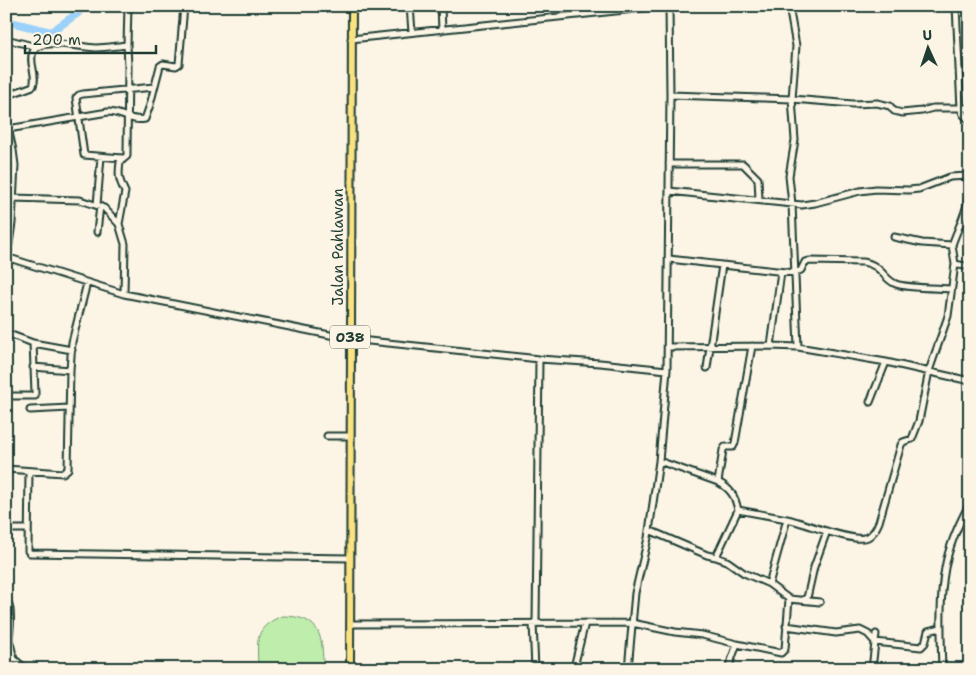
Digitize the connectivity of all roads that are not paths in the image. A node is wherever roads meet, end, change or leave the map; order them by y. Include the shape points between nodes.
1 (128, 6) edge
2 (184, 6) edge
3 (352, 6) edge
4 (410, 6) edge
5 (441, 6) edge
6 (663, 6) edge
7 (669, 6) edge
8 (790, 6) edge
9 (956, 6) edge
10 (655, 7) edge
11 (606, 9) edge
12 (442, 30) junction
13 (412, 32) junction
14 (6, 39) edge
15 (351, 39) junction
16 (126, 45) junction
17 (37, 47) junction
18 (154, 87) junction
19 (128, 89) junction
20 (670, 94) junction
21 (6, 96) edge
22 (792, 99) junction
23 (970, 108) edge
24 (961, 109) junction
25 (79, 118) junction
26 (128, 118) junction
27 (6, 119) edge
28 (970, 121) edge
29 (8, 130) junction
30 (101, 157) junction
31 (123, 158) junction
32 (669, 164) junction
33 (970, 169) edge
34 (968, 176) junction
35 (6, 188) edge
36 (13, 188) junction
37 (669, 191) junction
38 (12, 198) junction
39 (759, 199) junction
40 (792, 204) junction
41 (98, 205) junction
42 (119, 224) junction
43 (97, 232) dead end
44 (894, 237) dead end
45 (952, 245) junction
46 (6, 257) edge
47 (669, 259) junction
48 (955, 264) junction
49 (722, 265) junction
50 (970, 267) edge
51 (781, 272) junction
52 (795, 273) junction
53 (87, 283) junction
54 (951, 289) junction
55 (124, 294) junction
56 (6, 333) edge
57 (350, 339) junction
58 (33, 343) junction
59 (668, 346) junction
60 (752, 346) junction
61 (771, 346) junction
62 (710, 347) junction
63 (798, 347) junction
64 (72, 350) junction
65 (539, 359) junction
66 (886, 362) junction
67 (34, 367) junction
68 (707, 368) dead end
69 (70, 370) junction
70 (667, 370) junction
71 (929, 371) junction
72 (970, 381) edge
73 (6, 396) edge
74 (870, 402) dead end
75 (69, 408) junction
76 (30, 410) dead end
77 (327, 436) dead end
78 (350, 436) junction
79 (660, 461) junction
80 (6, 469) edge
81 (29, 471) junction
82 (718, 482) junction
83 (970, 503) edge
84 (738, 510) junction
85 (787, 519) junction
86 (6, 529) edge
87 (27, 529) junction
88 (649, 530) junction
89 (827, 531) junction
90 (716, 557) junction
91 (350, 558) junction
92 (768, 584) junction
93 (6, 598) edge
94 (789, 599) junction
95 (803, 600) junction
96 (820, 602) dead end
97 (585, 623) junction
98 (632, 623) junction
99 (350, 624) junction
100 (534, 624) junction
101 (786, 626) junction
102 (941, 628) junction
103 (876, 634) dead end
104 (8, 639) edge
105 (875, 642) junction
106 (737, 644) junction
107 (575, 664) dead end
108 (26, 669) edge
109 (350, 669) edge
110 (535, 669) edge
111 (628, 669) edge
112 (728, 669) edge
113 (872, 669) edge
114 (942, 669) edge

1 - 16 street
2 - 18 street via 179,64 161,65
3 - 15 main road, Jalan Pahlawan / 038
4 - 13 street
5 - 12 street
6 - 10 street
7 - 20 street
8 - 22 street via 796,46
9 - 24 street
10 - 11 street
11 - 12 street
12 - 13 street
13 - 15 street
14 - 17 street
15 - 57 main road, Jalan Pahlawan / 038
16 - 17 street via 94,48 57,44
16 - 19 street
17 - 21 street via 32,54 33,86
18 - 19 street
18 - 26 street via 145,119
19 - 25 street via 79,95 76,101
19 - 26 street
20 - 22 street
20 - 32 street
22 - 24 street via 877,103 902,113 933,108
22 - 40 street via 795,140 789,176
23 - 24 street
24 - 28 street
25 - 26 street via 108,112
25 - 29 street
25 - 30 street via 84,155
26 - 31 street via 127,156
27 - 29 street
29 - 36 street via 15,165
30 - 31 street
30 - 41 street
31 - 42 street via 119,178 125,192
32 - 37 street
32 - 39 street via 743,164 758,179
33 - 34 street
34 - 40 street via 950,177 919,189 860,191 815,203
34 - 45 street via 966,211
35 - 36 street
36 - 38 street
37 - 39 street
37 - 47 street
38 - 41 street via 80,200
38 - 46 street via 12,223
39 - 40 street
40 - 52 street
41 - 42 street
41 - 43 street
42 - 55 street via 125,244
44 - 45 street
45 - 48 street
46 - 53 street
47 - 49 street
47 - 59 street
48 - 50 street
48 - 54 street
49 - 51 street
49 - 62 street
51 - 52 street
51 - 61 street
52 - 54 street via 810,260 863,262 873,265 896,284
52 - 63 street
53 - 55 street
53 - 64 street
54 - 71 street via 948,316
55 - 57 street
56 - 58 street
57 - 65 street
57 - 78 main road, Jalan Pahlawan / 038
58 - 64 street
58 - 67 street
59 - 62 street
59 - 70 street
60 - 61 street
60 - 62 street
60 - 82 street via 736,442 733,447 723,450
61 - 63 street
62 - 68 street
63 - 66 street
64 - 69 street
65 - 70 street
65 - 100 street
66 - 71 street
66 - 74 street
67 - 69 street
67 - 73 street via 35,396
69 - 75 street
70 - 79 street
71 - 72 street
71 - 89 street via 919,422 912,439 901,445 875,530 868,537 856,539
75 - 76 street
75 - 81 street via 67,470
77 - 78 street
78 - 91 main road, Jalan Pahlawan / 038
79 - 82 street
79 - 88 street
80 - 81 street
81 - 87 street
82 - 84 street via 733,494
83 - 102 street via 945,568
84 - 85 street
84 - 90 street
85 - 89 street
85 - 92 street
86 - 87 street
87 - 91 street via 28,551 35,554
88 - 90 street
88 - 98 street via 635,592
89 - 95 street via 807,598
90 - 92 street
91 - 99 main road, Jalan Pahlawan / 038
92 - 94 street
93 - 104 street via 10,614
94 - 95 street
94 - 101 street
95 - 96 street
97 - 98 street
97 - 100 street
97 - 107 street
98 - 106 street
98 - 111 street
99 - 100 street
99 - 109 main road, Jalan Pahlawan / 038
100 - 110 street
101 - 105 street via 836,633 860,630
101 - 106 street via 785,649 781,653
102 - 105 street via 928,631 921,647
102 - 114 street
103 - 105 street
104 - 108 street via 14,659
105 - 113 street
106 - 112 street

